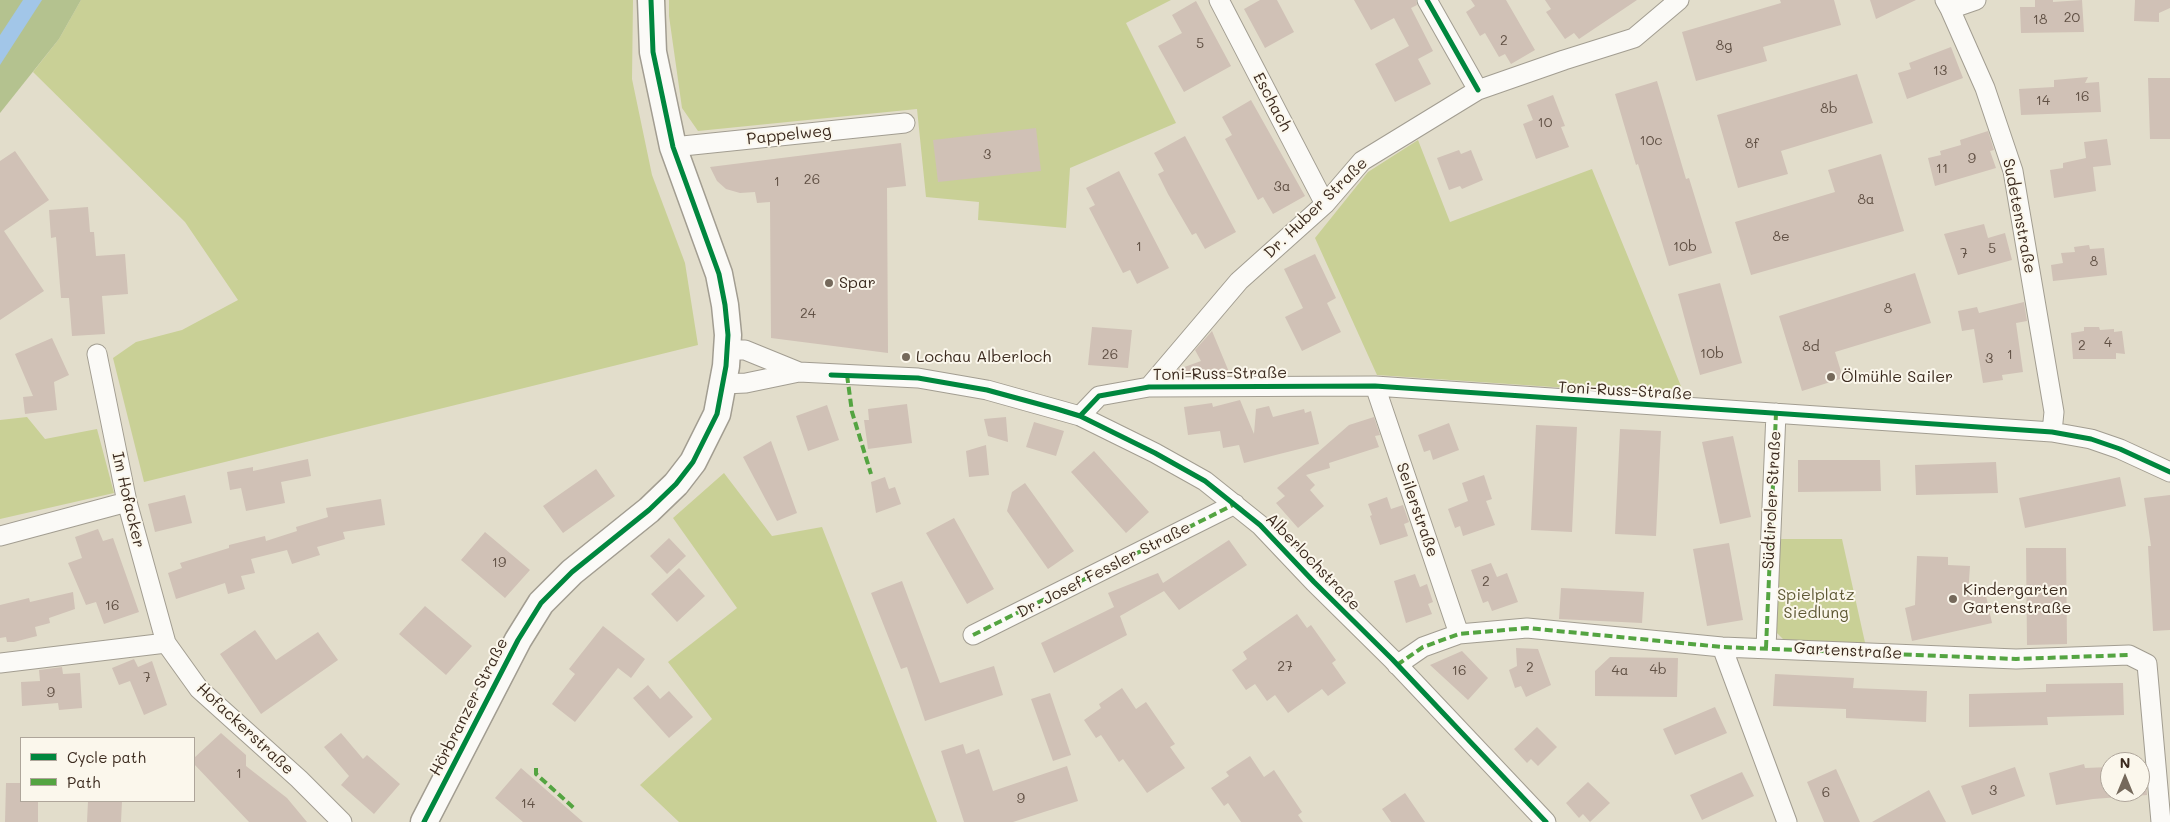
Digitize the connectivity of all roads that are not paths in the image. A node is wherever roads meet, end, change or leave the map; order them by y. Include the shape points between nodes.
1 (651, 0) edge
2 (1219, 0) edge
3 (1427, 0) edge
4 (1679, 0) edge
5 (1976, 0) edge
6 (1948, 5) edge
7 (1478, 90) junction
8 (905, 123) dead end
9 (673, 148) junction
10 (1325, 204) junction
11 (727, 350) junction
12 (96, 354) dead end
13 (799, 372) junction
14 (724, 384) junction
15 (1149, 386) junction
16 (1374, 386) junction
17 (1776, 413) junction
18 (1080, 416) junction
19 (2052, 432) junction
20 (2170, 472) edge
21 (127, 502) junction
22 (1236, 504) junction
23 (0, 536) edge
24 (1459, 634) junction
25 (973, 635) dead end
26 (166, 643) junction
27 (1722, 647) junction
28 (1766, 648) junction
29 (0, 663) edge
30 (1397, 665) junction
31 (342, 822) edge
32 (424, 822) edge
33 (1546, 822) edge
34 (1786, 822) edge
35 (2161, 822) edge

1 - 9 street, Hörbranzer Straße via 653,52
2 - 10 street, Eschach
3 - 7 street
4 - 7 street, Dr. Huber Straße via 1634,38
5 - 6 street
6 - 19 street, Sudetenstraße via 1985,88 2013,171 2054,412
7 - 10 street, Dr. Huber Straße via 1362,161
8 - 9 street, Pappelweg
9 - 11 street, Hörbranzer Straße via 719,274 725,305
10 - 15 street, Dr. Huber Straße via 1239,281
11 - 13 street, Alberlochstraße via 745,350
11 - 14 street, Hörbranzer Straße
12 - 21 street, Im Hofacker
13 - 14 street, Alberlochstraße
13 - 18 street, Alberlochstraße via 918,378 987,390
14 - 32 street, Hörbranzer Straße via 708,436 676,484 650,510 572,572 542,603 518,640
15 - 16 street, Toni-Russ-Straße
15 - 18 street, Toni-Russ-Straße via 1099,396
16 - 17 street, Toni-Russ-Straße
16 - 24 street, Seilerstraße
17 - 19 street, Toni-Russ-Straße
17 - 28 street, Südtiroler Straße
18 - 22 street, Alberlochstraße via 1173,463
19 - 20 street, Toni-Russ-Straße via 2091,439
21 - 23 street
21 - 26 street, Im Hofacker
22 - 25 street, Dr. Josef Fessler Straße
22 - 30 street, Alberlochstraße
24 - 27 street, Gartenstraße via 1527,628
24 - 30 street, Gartenstraße via 1423,647
26 - 29 street
26 - 31 street, Hofackerstraße via 199,689
27 - 28 street, Gartenstraße
27 - 34 street
28 - 35 street, Gartenstraße via 2016,659 2129,655 2147,664
30 - 33 street, Alberlochstraße

